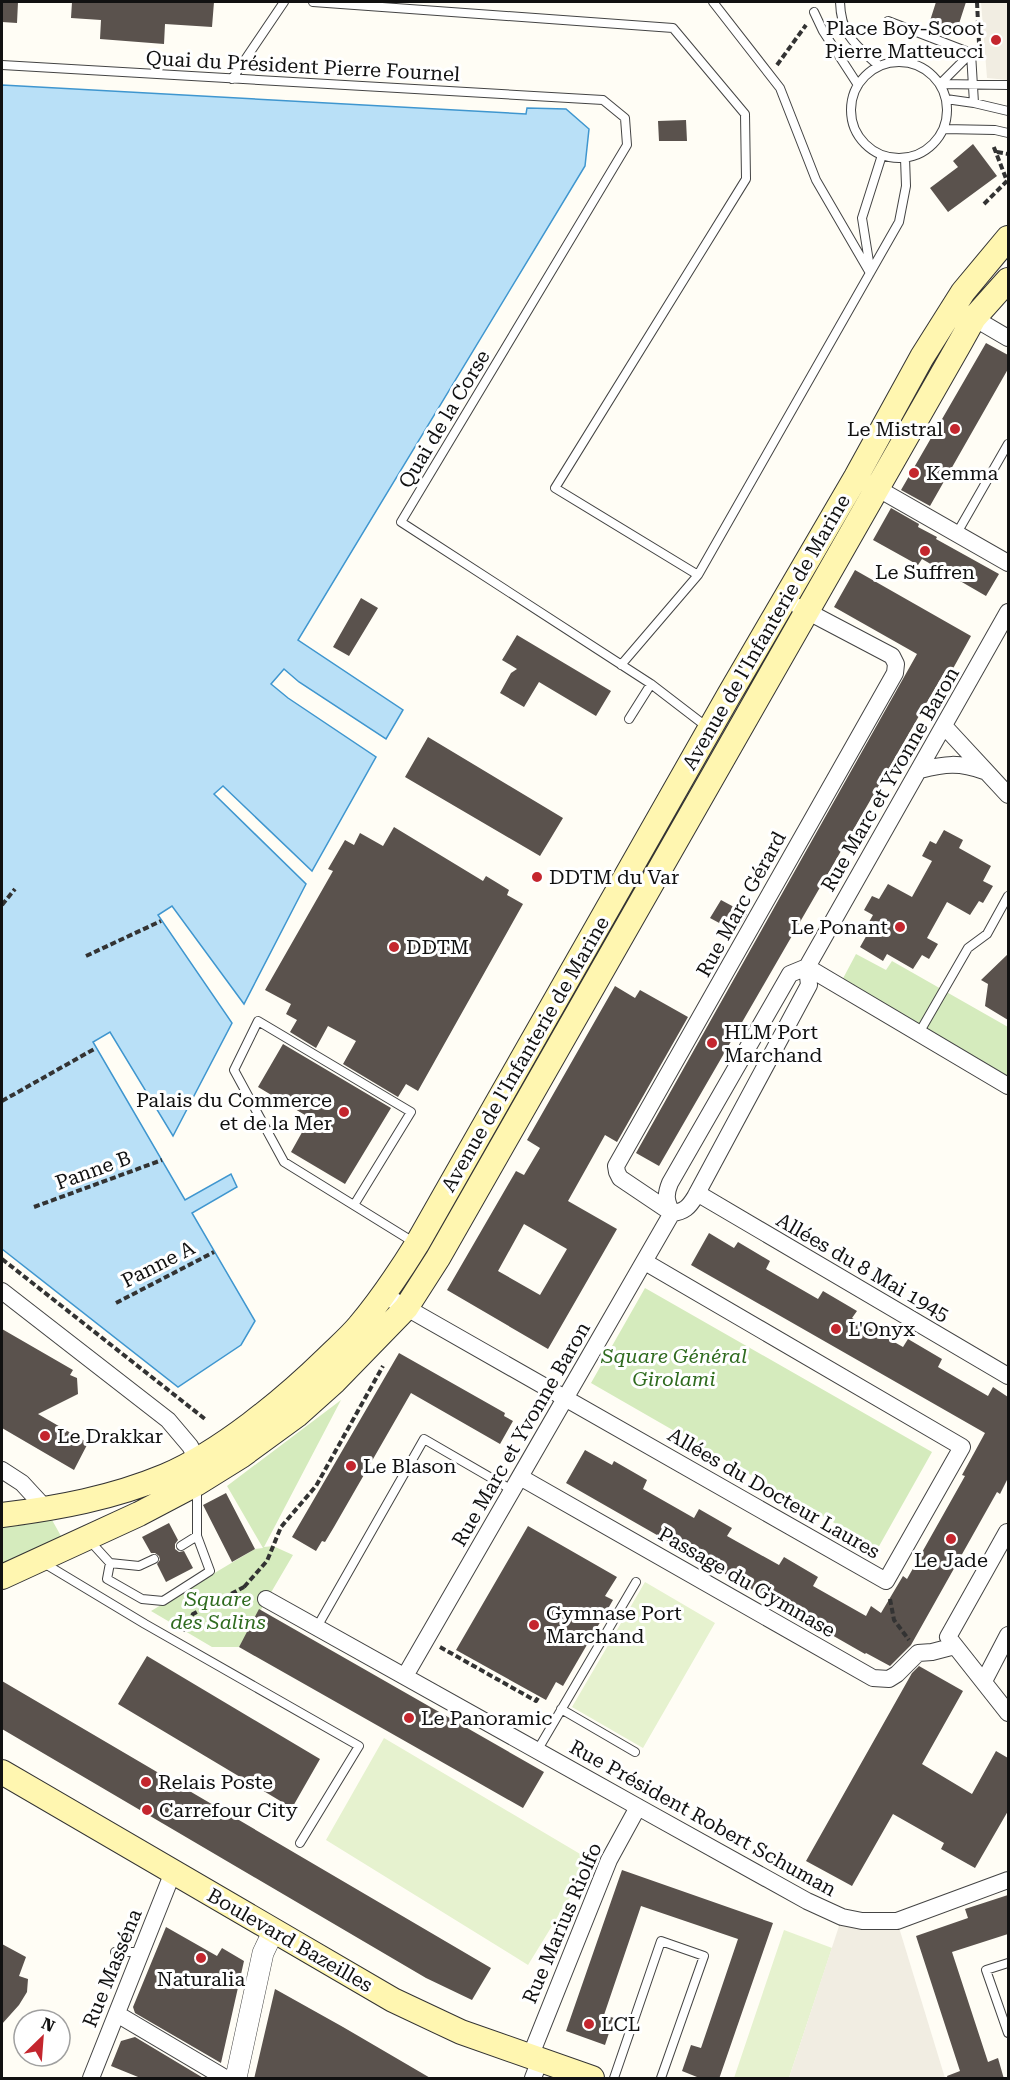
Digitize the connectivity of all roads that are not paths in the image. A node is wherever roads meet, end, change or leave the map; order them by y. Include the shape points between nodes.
1 (284, 2) edge
2 (313, 2) edge
3 (713, 2) edge
4 (840, 2) edge
5 (814, 12) road end
6 (888, 21) dead end
7 (971, 53) junction
8 (2, 65) edge
9 (879, 66) junction
10 (232, 79) junction
11 (940, 84) junction
12 (858, 85) junction
13 (1008, 85) edge
14 (973, 86) junction
15 (946, 99) junction
16 (603, 100) joint
17 (974, 103) junction
18 (1008, 111) edge
19 (944, 129) junction
20 (1008, 133) edge
21 (882, 155) junction
22 (905, 158) junction
23 (1008, 238) edge
24 (870, 273) junction
25 (1008, 280) edge
26 (953, 306) junction
27 (974, 318) junction
28 (1008, 338) edge
29 (1008, 444) edge
30 (856, 477) junction
31 (878, 489) junction
32 (957, 533) junction
33 (1008, 563) edge
34 (698, 575) junction
35 (785, 599) junction
36 (807, 611) junction
37 (1008, 612) edge
38 (621, 665) junction
39 (651, 684) junction
40 (629, 719) dead end
41 (945, 727) junction
42 (710, 729) junction
43 (920, 770) junction
44 (987, 773) junction
45 (1008, 795) edge
46 (1008, 896) edge
47 (807, 967) junction
48 (919, 1033) junction
49 (1008, 1086) edge
50 (697, 1193) junction
51 (354, 1205) junction
52 (672, 1213) junction
53 (428, 1251) junction
54 (645, 1262) junction
55 (2, 1291) edge
56 (384, 1295) junction
57 (406, 1308) junction
58 (1008, 1376) edge
59 (565, 1397) junction
60 (2, 1470) edge
61 (197, 1471) junction
62 (516, 1484) junction
63 (46, 1509) junction
64 (2, 1515) edge
65 (1008, 1533) edge
66 (197, 1536) junction
67 (87, 1538) junction
68 (181, 1546) dead end
69 (154, 1559) dead end
70 (39, 1560) junction
71 (110, 1563) junction
72 (2, 1577) edge
73 (636, 1582) dead end
74 (266, 1599) road end
75 (317, 1627) junction
76 (1008, 1635) edge
77 (955, 1646) junction
78 (405, 1676) junction
79 (984, 1681) junction
80 (561, 1709) junction
81 (1008, 1713) edge
82 (537, 1751) junction
83 (635, 1752) dead end
84 (2, 1773) edge
85 (638, 1807) junction
86 (300, 1843) dead end
87 (173, 1872) junction
88 (1008, 1880) edge
89 (274, 1930) junction
90 (115, 1952) dead end
91 (141, 1952) junction
92 (1008, 1963) edge
93 (117, 2014) junction
94 (1008, 2033) edge
95 (534, 2065) edge
96 (91, 2079) edge
97 (225, 2079) edge
98 (236, 2079) edge
99 (592, 2079) edge
100 (614, 2079) edge
101 (661, 2079) edge

1 - 10 lane
2 - 34 lane via 672,28 745,114 746,179 555,488
3 - 24 lane via 780,88 816,180
4 - 9 lane via 848,38
5 - 12 lane
6 - 7 lane
7 - 11 lane
7 - 14 lane
8 - 10 lane, Quai du Président Pierre Fournel
9 - 11 lane via 915,64
9 - 12 lane
10 - 16 lane, Quai du Président Pierre Fournel
11 - 14 lane
11 - 15 lane
12 - 21 lane via 851,103 855,129 866,144
13 - 14 lane
14 - 17 lane
15 - 17 lane
15 - 19 lane
16 - 38 lane, Quai de la Corse via 625,118 627,145 401,522
17 - 18 lane
19 - 20 lane
19 - 22 lane via 928,149
21 - 22 lane
21 - 24 lane via 862,218
22 - 24 lane via 906,186 899,222
23 - 26 main road, Avenue de l'Infanterie de Marine
24 - 34 lane
25 - 27 main road, Avenue de l'Infanterie de Marine
26 - 27 street
26 - 30 main road, Avenue de l'Infanterie de Marine
27 - 28 street
27 - 31 main road, Avenue de l'Infanterie de Marine
29 - 32 lane
30 - 31 street
30 - 35 main road, Avenue de l'Infanterie de Marine
31 - 32 street
31 - 36 main road, Avenue de l'Infanterie de Marine
32 - 33 street
34 - 38 lane
35 - 36 street
35 - 42 main road, Avenue de l'Infanterie de Marine
36 - 52 street, Rue Marc Gérard via 892,656 895,673 616,1166 620,1178
36 - 53 main road, Avenue de l'Infanterie de Marine
37 - 41 street, Rue Marc et Yvonne Baron
38 - 39 lane, Quai de la Corse
39 - 40 lane
39 - 42 lane, Quai de la Corse
41 - 43 street, Rue Marc et Yvonne Baron
41 - 44 street
42 - 53 main road, Avenue de l'Infanterie de Marine
43 - 44 street via 956,764
43 - 47 street, Rue Marc et Yvonne Baron
44 - 45 street
46 - 48 lane via 987,934 968,948
47 - 48 street
47 - 50 street, Rue Marc et Yvonne Baron via 809,985
47 - 52 street, Rue Marc et Yvonne Baron via 790,974 670,1183 666,1201
48 - 49 street
50 - 52 street, Rue Marc et Yvonne Baron via 690,1206
50 - 58 street, Allées du 8 Mai 1945
51 - 51 lane via 284,1162 234,1070 258,1021 411,1112
51 - 53 lane
52 - 54 street, Rue Marc et Yvonne Baron
53 - 56 main road, Avenue de l'Infanterie de Marine
53 - 57 main road, Avenue de l'Infanterie de Marine
54 - 59 street, Rue Marc et Yvonne Baron
54 - 59 street, Allées du Docteur Laures via 962,1447 886,1581
55 - 61 street via 168,1420 190,1446
56 - 57 street, Allées du Docteur Laures
56 - 61 main road, Avenue de l'Infanterie de Marine via 357,1329
57 - 59 street, Allées du Docteur Laures
57 - 61 main road, Avenue de l'Infanterie de Marine via 336,1381 297,1415 241,1456
59 - 62 street, Rue Marc et Yvonne Baron
60 - 63 street via 22,1483
61 - 63 main road, Avenue de l'Infanterie de Marine via 166,1475 106,1497
61 - 66 lane
61 - 67 main road, Avenue de l'Infanterie de Marine
62 - 75 lane via 424,1439
62 - 77 street, Passage du Gymnase via 873,1678 889,1679 918,1653
62 - 78 street, Rue Marc et Yvonne Baron
63 - 64 main road, Avenue de l'Infanterie de Marine
65 - 77 street via 948,1637
66 - 68 lane
66 - 71 lane via 210,1571 163,1600 142,1599 107,1579
67 - 70 main road, Avenue de l'Infanterie de Marine
67 - 71 lane
69 - 71 lane via 139,1566
70 - 72 main road, Avenue de l'Infanterie de Marine
70 - 86 lane via 359,1746
73 - 80 lane
74 - 75 street, Rue Président Robert Schuman
75 - 78 street, Rue Président Robert Schuman
76 - 79 street
77 - 79 street
78 - 82 street, Rue Président Robert Schuman
79 - 81 street
80 - 82 lane
80 - 83 lane
82 - 85 street, Rue Président Robert Schuman
84 - 87 main road, Boulevard Bazeilles
85 - 88 street, Rue Président Robert Schuman via 807,1901 851,1919 897,1921
85 - 95 street, Rue Marius Riolfo via 609,1860
87 - 89 main road, Boulevard Bazeilles
87 - 91 street, Rue Masséna
89 - 95 main road, Boulevard Bazeilles via 393,2000
89 - 98 street via 263,1953
90 - 91 lane
91 - 93 street, Rue Masséna
92 - 94 lane via 986,1970
93 - 96 street, Rue Masséna
93 - 97 street
95 - 99 main road, Boulevard Bazeilles
100 - 101 lane via 661,1941 704,1956

